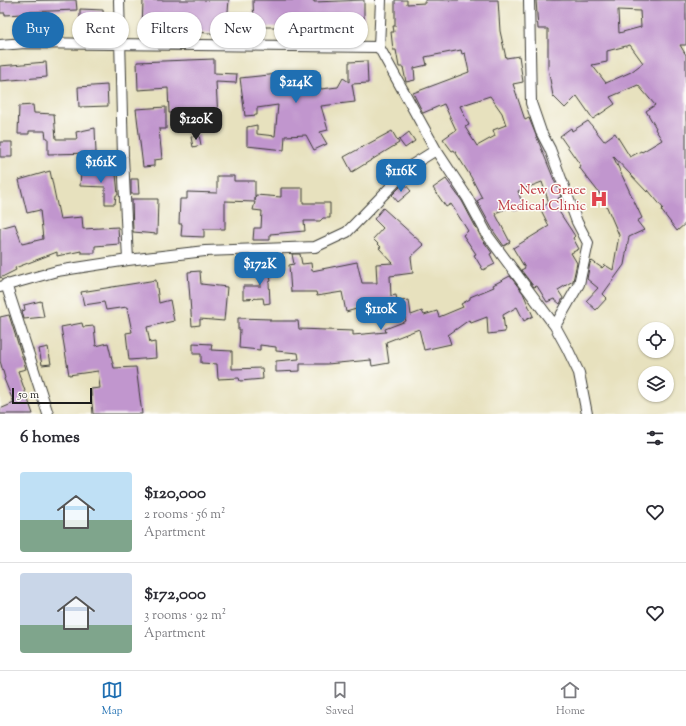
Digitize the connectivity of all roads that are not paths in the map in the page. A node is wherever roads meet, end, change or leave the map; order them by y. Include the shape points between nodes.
1 (119, 0) edge
2 (381, 0) edge
3 (529, 0) edge
4 (119, 12) edge
5 (72, 44) edge
6 (0, 45) edge
7 (129, 45) edge
8 (379, 47) junction
9 (120, 48) edge
10 (436, 150) junction
11 (128, 260) junction
12 (3, 285) edge
13 (555, 326) junction
14 (48, 414) edge
15 (587, 414) edge

1 - 4 street
2 - 8 street
3 - 13 street via 530,103 550,149 576,222 588,243 579,284
5 - 6 street
7 - 8 street
8 - 10 street
9 - 11 street
10 - 11 street via 412,165 347,232 315,247 205,251
10 - 13 street via 467,197 488,236
11 - 12 street via 57,271
12 - 14 street
13 - 15 street via 578,373

